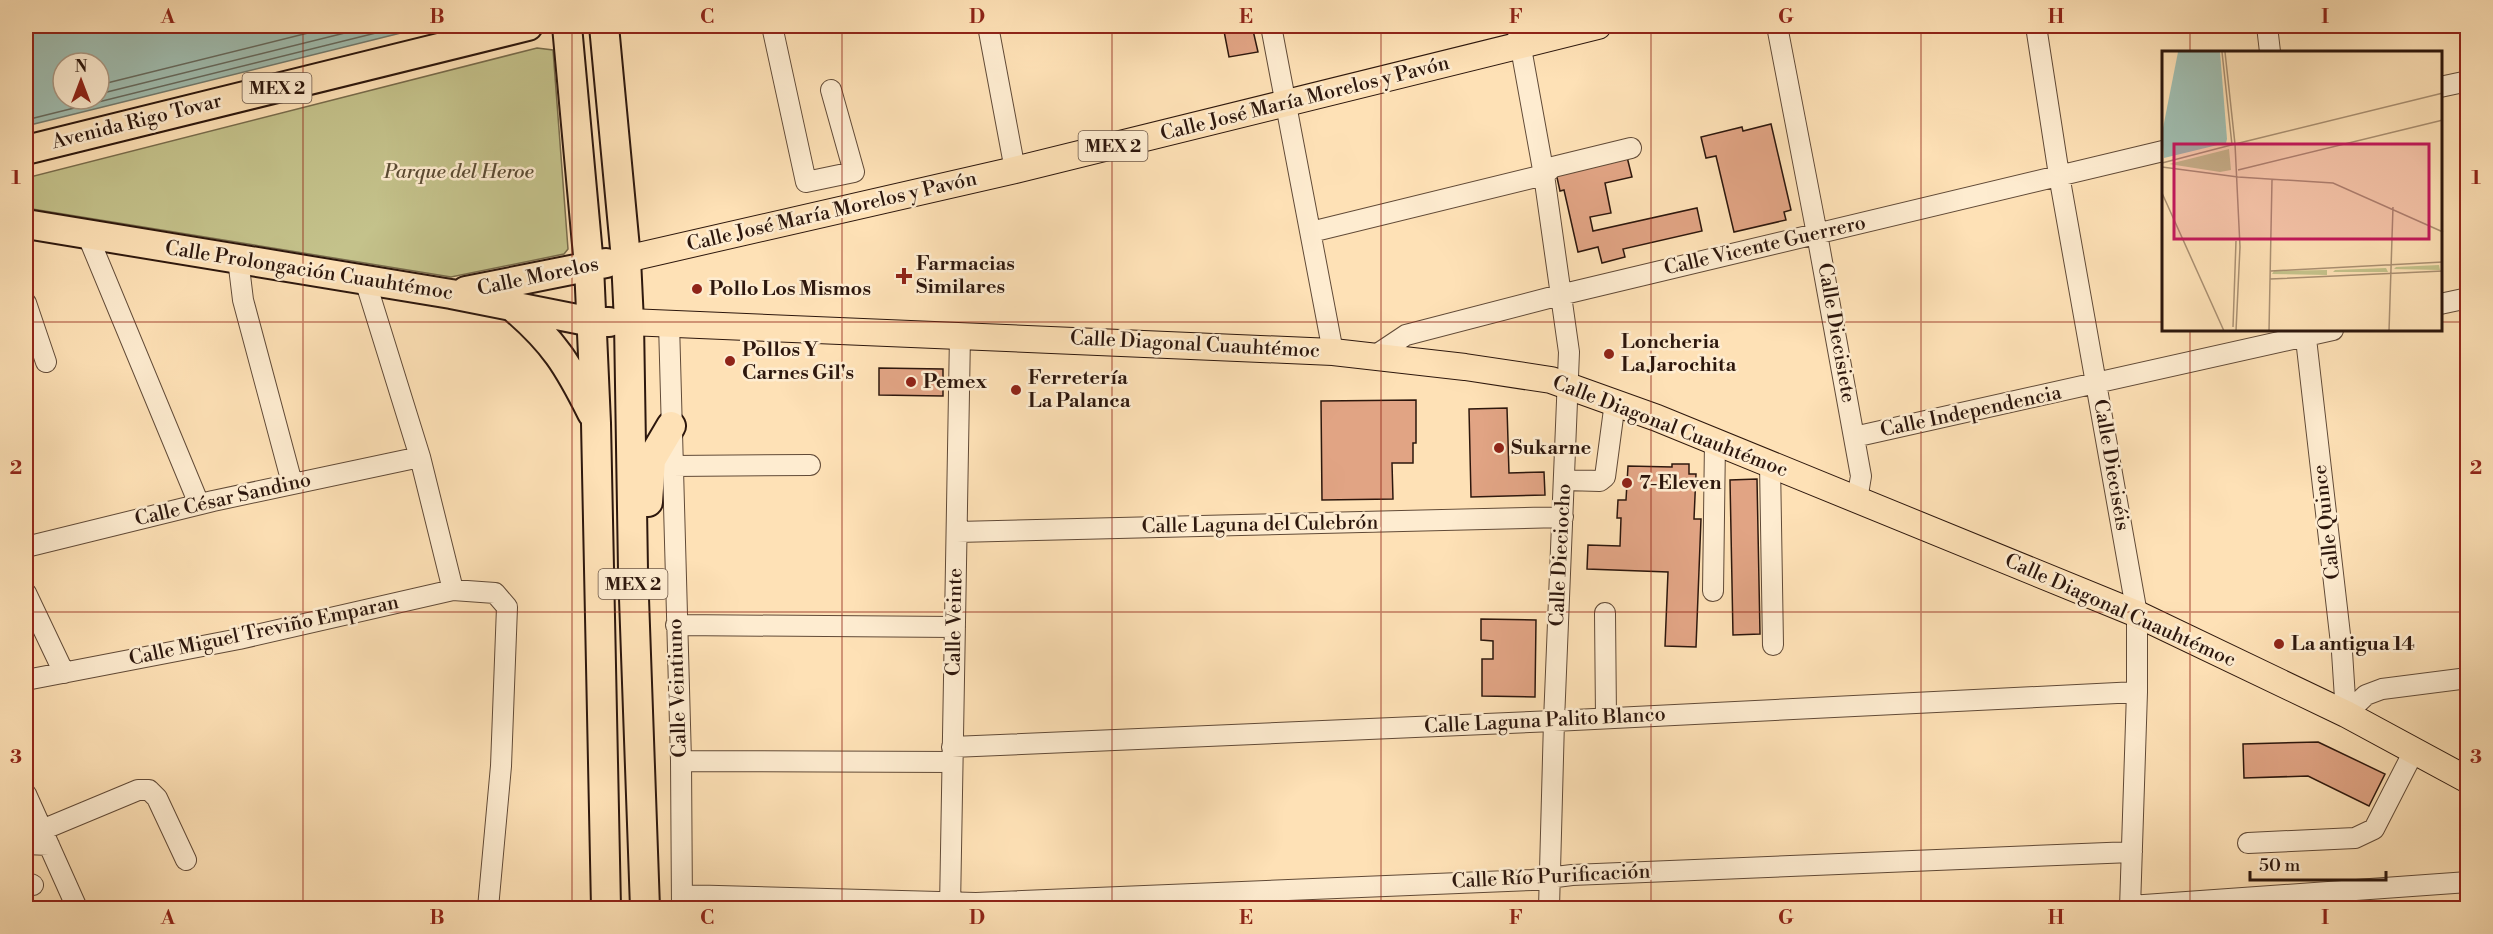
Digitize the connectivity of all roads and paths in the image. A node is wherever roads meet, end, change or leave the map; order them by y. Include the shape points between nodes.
1 (528, 26) edge
2 (567, 26) edge
3 (604, 26) edge
4 (772, 26) edge
5 (988, 26) edge
6 (1271, 26) edge
7 (1598, 26) edge
8 (1777, 26) edge
9 (2036, 26) edge
10 (2267, 26) edge
11 (1518, 35) edge
12 (2270, 51) edge
13 (2468, 81) edge
14 (2442, 87) edge
15 (831, 90) dead end
16 (1287, 104) junction
17 (1630, 148) dead end
18 (26, 150) edge
19 (2162, 151) edge
20 (1015, 170) junction
21 (1545, 175) junction
22 (2059, 175) junction
23 (26, 224) edge
24 (1311, 232) junction
25 (87, 234) junction
26 (1818, 234) junction
27 (238, 259) junction
28 (626, 259) junction
29 (589, 266) junction
30 (365, 280) junction
31 (451, 294) junction
32 (1560, 295) junction
33 (2468, 298) edge
34 (26, 303) edge
35 (2442, 304) edge
36 (511, 306) junction
37 (591, 322) junction
38 (629, 322) junction
39 (669, 323) junction
40 (2305, 333) edge
41 (960, 335) junction
42 (1333, 352) junction
43 (1373, 357) junction
44 (46, 362) dead end
45 (2098, 384) junction
46 (1569, 386) junction
47 (1615, 402) junction
48 (596, 423) junction
49 (671, 426) junction
50 (1854, 437) junction
51 (1715, 441) junction
52 (420, 457) junction
53 (1770, 464) junction
54 (810, 465) dead end
55 (672, 466) junction
56 (1565, 480) junction
57 (292, 483) junction
58 (1857, 500) junction
59 (199, 504) junction
60 (1563, 517) junction
61 (957, 532) junction
62 (26, 547) edge
63 (633, 570) junction
64 (453, 590) junction
65 (1713, 591) dead end
66 (26, 593) edge
67 (1605, 613) dead end
68 (2136, 614) junction
69 (676, 625) junction
70 (955, 627) junction
71 (1773, 645) dead end
72 (64, 673) junction
73 (2468, 678) edge
74 (26, 680) edge
75 (2137, 692) junction
76 (2346, 714) junction
77 (1606, 718) junction
78 (1554, 721) junction
79 (2414, 751) junction
80 (952, 754) junction
81 (681, 761) junction
82 (2468, 780) edge
83 (26, 794) edge
84 (45, 838) junction
85 (2247, 843) dead end
86 (26, 844) edge
87 (2132, 852) junction
88 (186, 860) dead end
89 (1550, 877) junction
90 (2468, 882) edge
91 (682, 902) edge
92 (950, 905) edge
93 (2130, 908) edge
94 (77, 909) edge
95 (488, 909) edge
96 (606, 909) edge
97 (645, 909) edge
98 (1549, 909) edge

1 - 18 highway, Avenida Rigo Tovar / MEX 2
2 - 29 highway, MEX 2
3 - 28 highway, MEX 2
4 - 15 street via 806,182 854,172
5 - 20 street
6 - 16 street
7 - 11 main road, Calle José María Morelos y Pavón / MEX 2
8 - 26 street, Calle Diecisiete
9 - 22 street, Calle Dieciséis
10 - 12 street
11 - 16 main road, Calle José María Morelos y Pavón / MEX 2
11 - 21 street, Calle Dieciocho
13 - 14 street
16 - 20 main road, Calle José María Morelos y Pavón / MEX 2
16 - 24 street
17 - 21 street via 1553,167
19 - 22 street, Calle Vicente Guerrero
20 - 28 main road, Calle José María Morelos y Pavón / MEX 2
21 - 24 street
21 - 32 street, Calle Dieciocho
22 - 26 street, Calle Vicente Guerrero
22 - 45 street, Calle Dieciséis
23 - 25 highway, Calle Prolongación Cuauhtémoc / MEX 2
24 - 42 street
25 - 27 highway, Calle Prolongación Cuauhtémoc / MEX 2
25 - 59 street
26 - 32 street, Calle Vicente Guerrero
26 - 50 street, Calle Diecisiete
27 - 30 highway, Calle Prolongación Cuauhtémoc / MEX 2
27 - 57 street via 243,300
28 - 29 highway, Calle Morelos / MEX 2
28 - 38 highway, MEX 2
29 - 31 highway, Calle Morelos / MEX 2
29 - 37 highway, MEX 2
30 - 31 highway, Calle Prolongación Cuauhtémoc / MEX 2
30 - 52 street
31 - 36 highway, Calle Prolongación Cuauhtémoc
32 - 43 street, Calle Vicente Guerrero via 1406,335
32 - 46 street, Calle Dieciocho via 1569,352
33 - 35 street
34 - 44 street
36 - 37 highway, Calle Prolongación Cuauhtémoc
36 - 48 highway via 542,333 570,369
37 - 38 highway, Calle Prolongación Cuauhtémoc
37 - 48 highway, MEX 2
38 - 39 main road, Calle Diagonal Cuauhtémoc
38 - 63 highway, MEX 2
39 - 41 main road, Calle Diagonal Cuauhtémoc
39 - 49 street, Calle Veintiuno
40 - 45 street, Calle Independencia
40 - 76 street, Calle Quince
41 - 42 main road, Calle Diagonal Cuauhtémoc
41 - 61 street, Calle Veinte
42 - 43 main road, Calle Diagonal Cuauhtémoc
43 - 46 main road, Calle Diagonal Cuauhtémoc via 1498,372
45 - 50 street, Calle Independencia
45 - 68 street, Calle Dieciséis
46 - 47 main road, Calle Diagonal Cuauhtémoc
46 - 56 street, Calle Dieciocho
47 - 51 main road, Calle Diagonal Cuauhtémoc
47 - 56 street via 1605,477 1600,481
48 - 96 highway, MEX 2
49 - 55 street, Calle Veintiuno
49 - 63 highway via 651,460 645,538
50 - 58 street, Calle Diecisiete via 1861,477
51 - 53 main road, Calle Diagonal Cuauhtémoc
51 - 65 street
52 - 57 street, Calle César Sandino
52 - 64 street
53 - 58 main road, Calle Diagonal Cuauhtémoc
53 - 71 street
54 - 55 street
55 - 69 street, Calle Veintiuno
56 - 60 street, Calle Dieciocho
57 - 59 street, Calle César Sandino
58 - 68 main road, Calle Diagonal Cuauhtémoc
59 - 62 street, Calle César Sandino
60 - 61 street, Calle Laguna del Culebrón
60 - 78 street, Calle Dieciocho
61 - 70 street, Calle Veinte
63 - 97 highway, MEX 2
64 - 72 street, Calle Miguel Treviño Emparan via 239,639
64 - 95 street, Calle Miguel Treviño Emparan via 495,593 507,607 501,766
66 - 72 street
67 - 77 street
68 - 75 street, Calle Dieciséis
68 - 76 main road, Calle Diagonal Cuauhtémoc
69 - 70 street
69 - 81 street, Calle Veintiuno
70 - 80 street, Calle Veinte
72 - 74 street, Calle Miguel Treviño Emparan
73 - 76 street via 2382,689 2366,695
75 - 77 street, Calle Laguna Palito Blanco
75 - 87 street, Calle Dieciséis
76 - 79 main road, Calle Diagonal Cuauhtémoc
77 - 78 street, Calle Laguna Palito Blanco
78 - 80 street, Calle Laguna Palito Blanco
78 - 89 street, Calle Dieciocho
79 - 82 main road, Calle Diagonal Cuauhtémoc
79 - 85 street via 2374,829 2355,838
80 - 81 street, Calle Laguna Palito Blanco
80 - 92 street, Calle Veinte
81 - 91 street, Calle Veintiuno
83 - 84 street
84 - 86 street
84 - 88 street via 138,790 149,790 157,798
84 - 94 street
87 - 89 street, Calle Río Purificación
87 - 93 street, Calle Dieciséis
89 - 92 street, Calle Río Purificación
89 - 98 street, Calle Dieciocho
90 - 93 street
91 - 92 street, Calle Río Purificación

